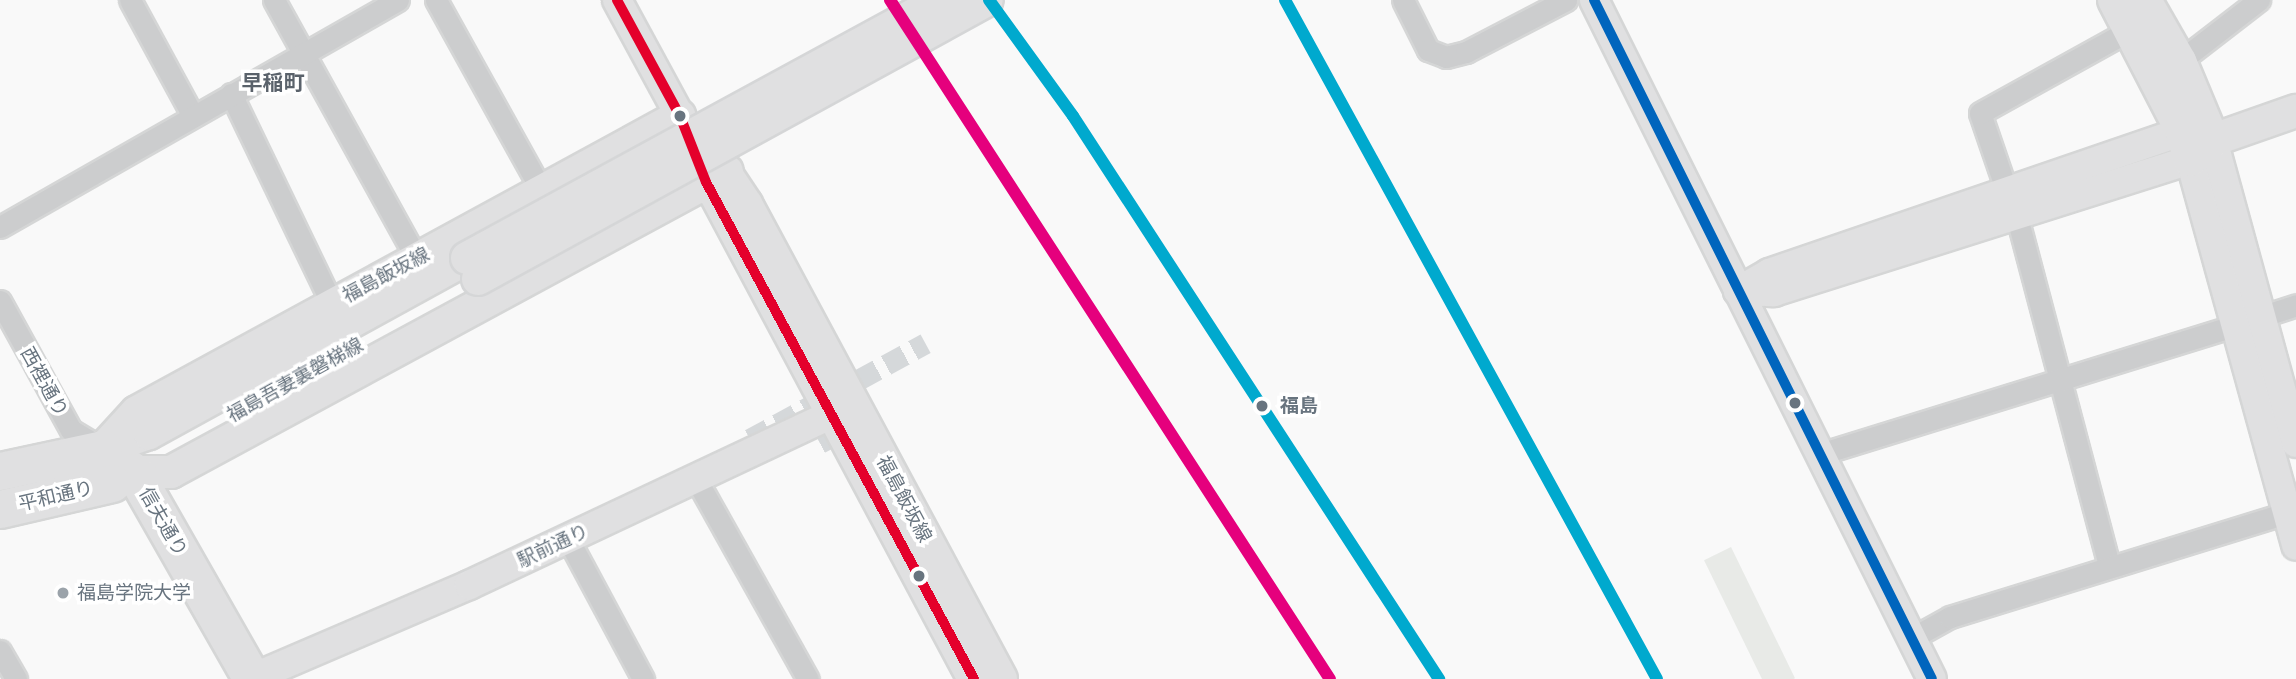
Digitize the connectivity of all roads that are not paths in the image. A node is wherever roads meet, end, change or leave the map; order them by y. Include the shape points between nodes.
1 (130, 0) edge
2 (275, 0) edge
3 (398, 0) edge
4 (436, 0) edge
5 (617, 0) edge
6 (941, 0) edge
7 (987, 0) edge
8 (1403, 0) edge
9 (1566, 0) edge
10 (1594, 0) edge
11 (2114, 0) edge
12 (2145, 0) edge
13 (2259, 0) edge
14 (2130, 30) junction
15 (303, 53) junction
16 (2179, 61) junction
17 (232, 94) junction
18 (2296, 111) edge
19 (193, 116) junction
20 (680, 116) junction
21 (2195, 144) junction
22 (717, 176) junction
23 (542, 191) junction
24 (2012, 205) junction
25 (0, 226) edge
26 (416, 259) junction
27 (473, 268) junction
28 (1738, 291) junction
29 (0, 301) edge
30 (332, 304) junction
31 (2296, 305) edge
32 (2260, 317) junction
33 (2233, 326) junction
34 (2059, 380) junction
35 (842, 411) junction
36 (2296, 443) edge
37 (103, 449) junction
38 (1820, 454) junction
39 (0, 471) edge
40 (123, 478) junction
41 (696, 479) junction
42 (0, 509) edge
43 (2292, 511) edge
44 (568, 539) junction
45 (2296, 546) edge
46 (2109, 565) junction
47 (1912, 638) junction
48 (0, 650) edge
49 (16, 679) edge
50 (223, 679) edge
51 (251, 679) edge
52 (643, 679) edge
53 (808, 679) edge
54 (974, 679) edge
55 (1000, 679) edge
56 (1932, 679) edge

1 - 19 street
2 - 15 street
3 - 15 street
4 - 23 street
5 - 20 street
6 - 27 main road, bridge
7 - 27 main road, bridge
8 - 9 street via 1428,50 1446,57 1466,52
10 - 28 street
11 - 14 main road
12 - 16 main road
13 - 16 street
14 - 21 main road
14 - 24 street via 1980,113
15 - 17 street
15 - 26 street
16 - 21 main road
17 - 19 street
17 - 30 street
18 - 21 main road
19 - 25 street
20 - 22 main road, 福島飯坂線
20 - 23 main road, 福島飯坂線
21 - 24 street
21 - 32 street
21 - 33 street
22 - 35 main road, 福島飯坂線
22 - 40 main road via 171,472
23 - 26 main road, 福島飯坂線
24 - 28 street via 1774,292
24 - 34 street
26 - 30 main road, 福島飯坂線
27 - 37 main road, 福島吾妻裏磐梯線 via 149,433
27 - 40 main road, 福島吾妻裏磐梯線
28 - 38 street
29 - 37 street, 西裡通り via 71,430
30 - 37 main road, 福島飯坂線 via 137,412
31 - 32 street
32 - 36 street
33 - 34 street
33 - 43 street
34 - 38 street
34 - 46 street
35 - 41 street, 駅前通り
35 - 54 main road, 福島飯坂線
35 - 55 main road, 福島飯坂線
37 - 39 highway, 平和通り
37 - 40 highway, 信夫通り
38 - 47 street
40 - 42 highway, 平和通り
40 - 50 highway, 信夫通り
40 - 51 highway, 信夫通り
41 - 44 street, 駅前通り
41 - 53 street
43 - 45 street
43 - 46 street
44 - 51 street, 駅前通り
44 - 52 street
46 - 47 street via 1950,617
47 - 56 street
48 - 49 street

